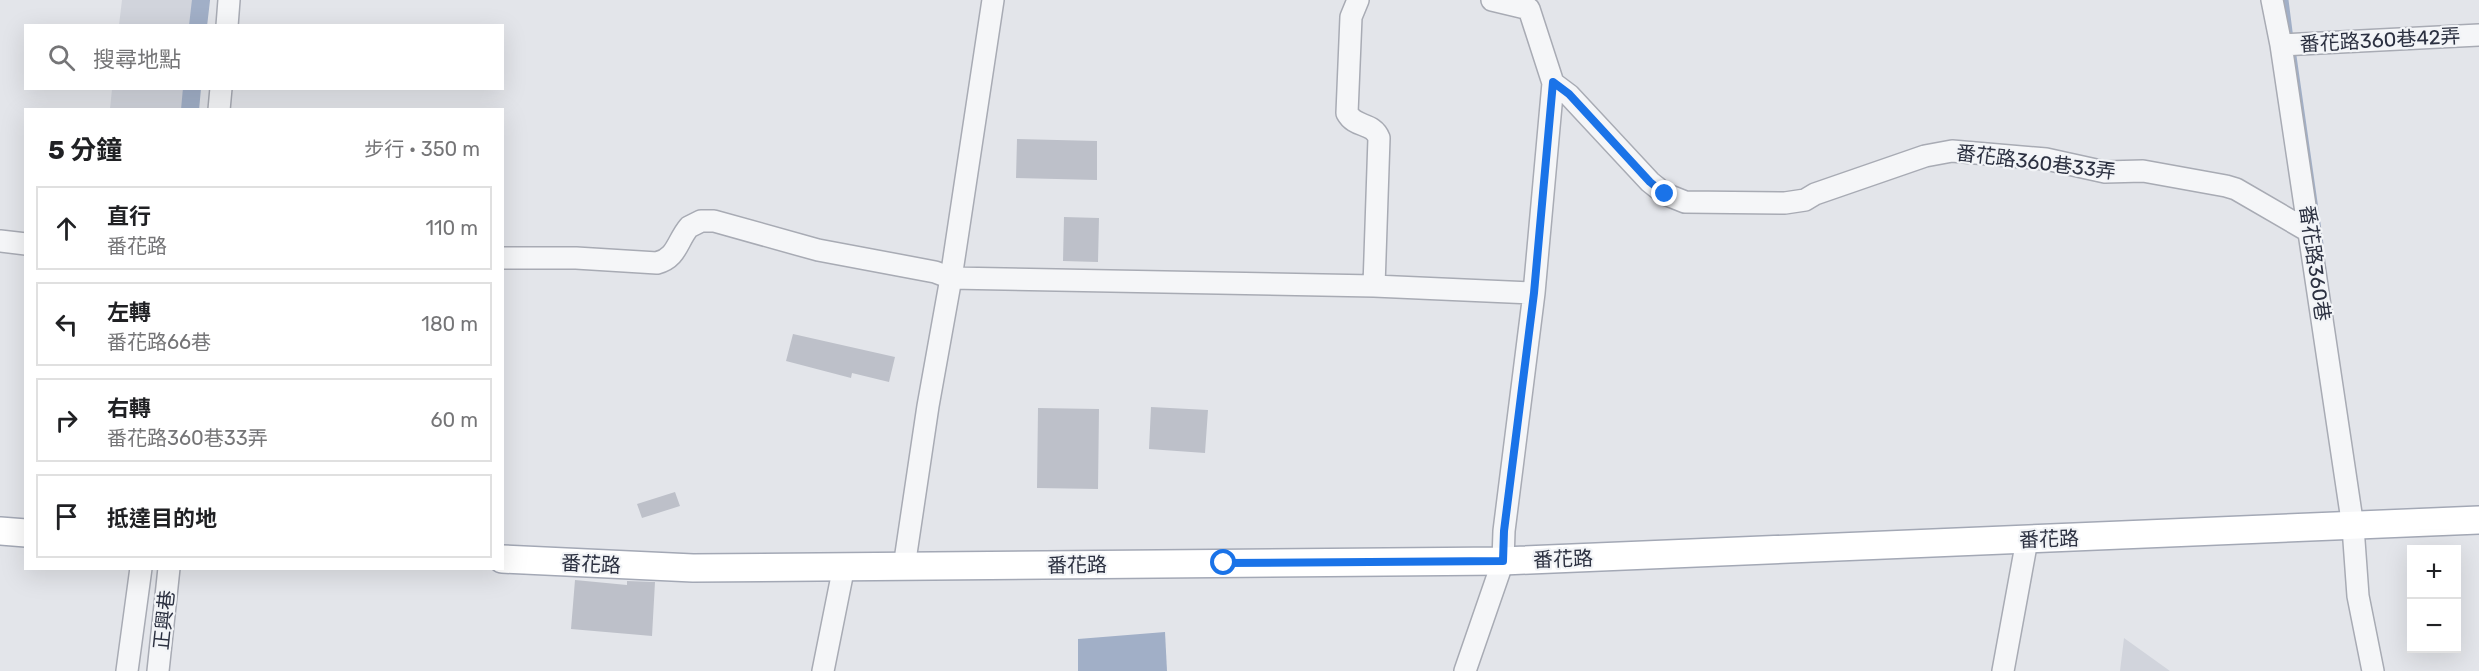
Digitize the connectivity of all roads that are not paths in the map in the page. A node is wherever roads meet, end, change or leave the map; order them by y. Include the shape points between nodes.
1 (229, 0) edge
2 (993, 0) edge
3 (1358, 0) edge
4 (1492, 0) edge
5 (2272, 0) edge
6 (1529, 4) edge
7 (227, 24) edge
8 (2479, 35) edge
9 (2281, 45) junction
10 (1553, 82) junction
11 (221, 90) edge
12 (219, 108) edge
13 (2310, 232) junction
14 (0, 241) edge
15 (24, 244) edge
16 (504, 258) edge
17 (951, 278) junction
18 (1374, 286) junction
19 (1534, 293) junction
20 (2479, 520) edge
21 (2354, 527) junction
22 (0, 531) edge
23 (24, 533) edge
24 (2027, 540) junction
25 (504, 559) edge
26 (1503, 561) junction
27 (844, 566) junction
28 (904, 567) junction
29 (141, 570) edge
30 (170, 570) edge
31 (127, 671) edge
32 (158, 671) edge
33 (823, 671) edge
34 (1465, 671) edge
35 (2003, 671) edge
36 (2373, 671) edge

1 - 7 street
2 - 17 street
3 - 18 street via 1352,17 1347,113 1354,122 1371,127 1379,138
4 - 6 street
5 - 9 street, 番花路360巷
6 - 10 street
8 - 9 street, 番花路360巷42弄
9 - 13 street, 番花路360巷
10 - 13 street, 番花路360巷33弄 via 1569,94 1650,182 1685,202 1805,200 1925,156 1952,151 2046,159 2105,172 2143,171 2226,186
10 - 19 street
11 - 12 street
13 - 21 street, 番花路360巷
14 - 15 street
16 - 17 street via 657,264 675,253 689,227 707,220 818,250
17 - 18 street
17 - 28 street
18 - 19 street
19 - 26 street
20 - 21 main road, 番花路
21 - 24 main road, 番花路
21 - 36 street, 番花路360巷 via 2358,596
22 - 23 main road
24 - 26 main road, 番花路
24 - 35 street
25 - 27 main road, 番花路 via 693,568
26 - 28 main road, 番花路
26 - 34 street
27 - 28 main road, 番花路
27 - 33 street
29 - 31 street
30 - 32 street, 正興巷

